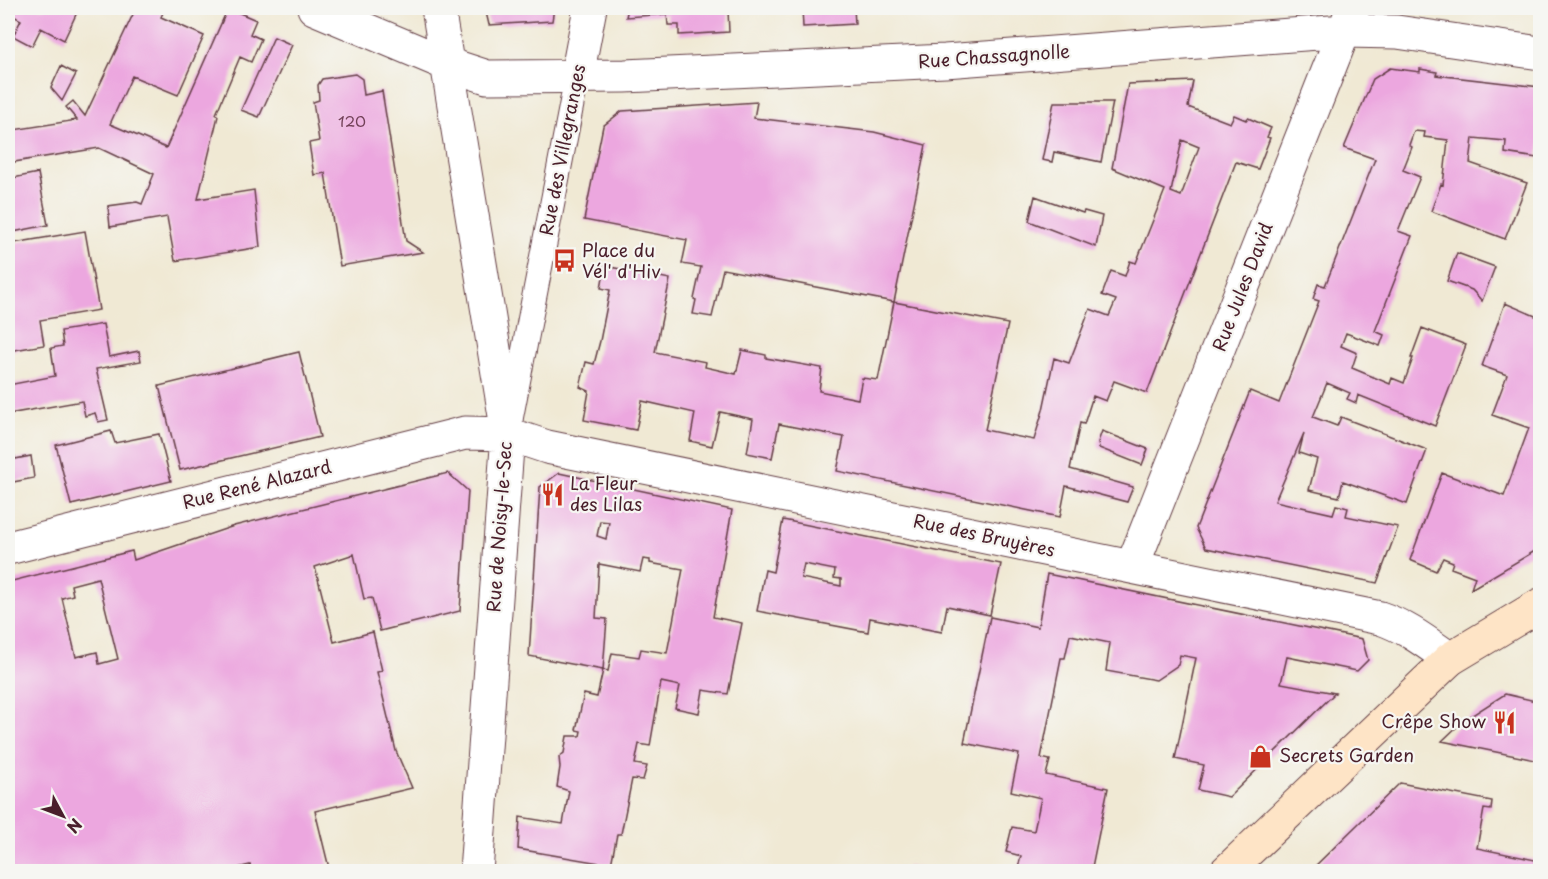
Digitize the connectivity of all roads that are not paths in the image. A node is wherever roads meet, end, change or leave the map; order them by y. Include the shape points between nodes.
1 (314, 8) edge
2 (438, 8) edge
3 (590, 8) edge
4 (1348, 19) edge
5 (1540, 53) edge
6 (447, 64) junction
7 (577, 76) junction
8 (508, 434) junction
9 (8, 548) edge
10 (1132, 567) junction
11 (1540, 605) edge
12 (1450, 660) junction
13 (476, 872) edge
14 (1226, 872) edge

1 - 6 street, Rue Chassagnolle
2 - 6 street, Rue de Noisy-le-Sec
3 - 7 street, Rue des Villegranges
4 - 5 street, Rue Chassagnolle via 1397,32
4 - 7 street, Rue Chassagnolle via 945,61
4 - 10 street, Rue Jules David
6 - 7 street, Rue Chassagnolle via 487,77
6 - 8 street, Rue de Noisy-le-Sec
7 - 8 lane, Rue des Villegranges
8 - 9 street, Rue René Alazard via 465,433
8 - 10 street, Rue des Bruyères via 547,447
8 - 13 street, Rue de Noisy-le-Sec
10 - 12 street, Rue des Bruyères via 1380,618 1417,635
11 - 12 main road
12 - 14 main road

